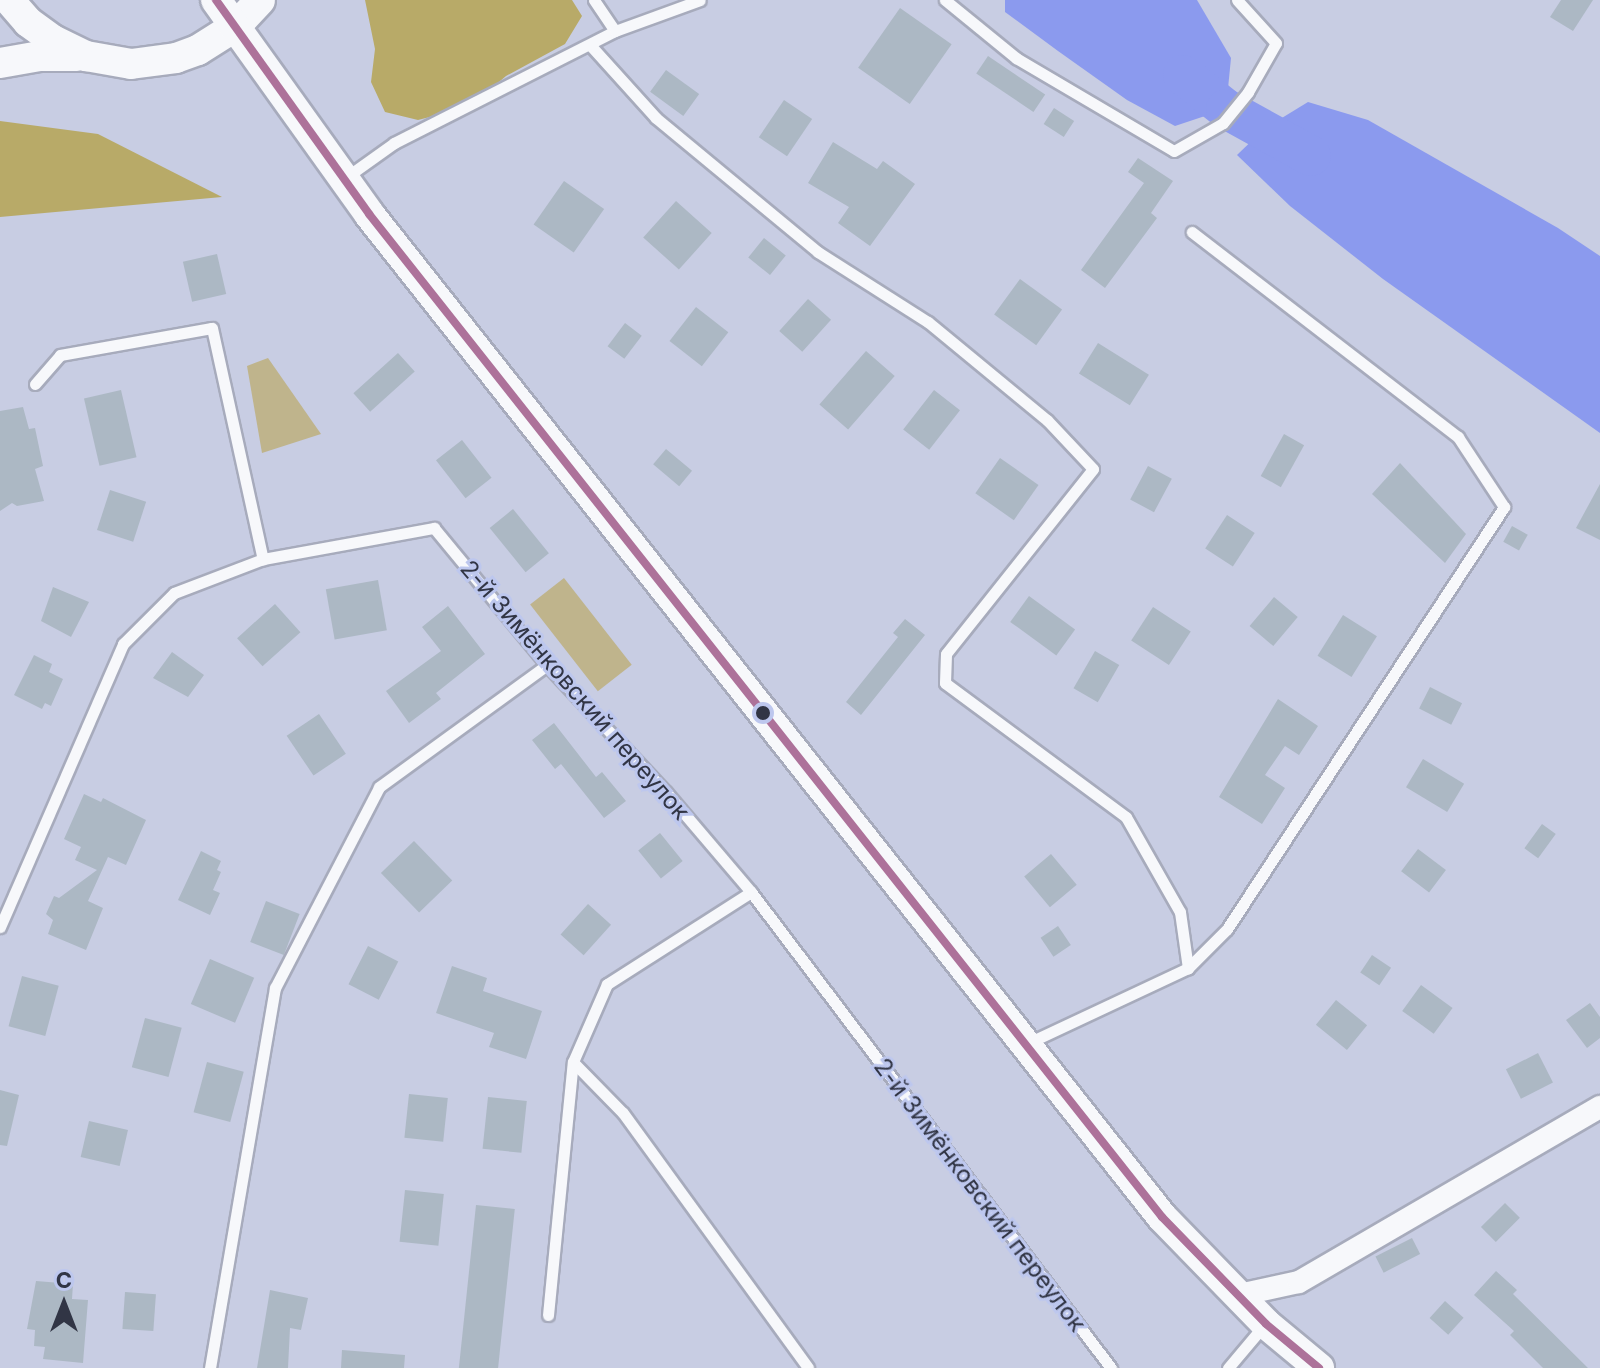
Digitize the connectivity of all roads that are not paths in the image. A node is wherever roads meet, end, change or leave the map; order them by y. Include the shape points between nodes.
1 (9, 0) edge
2 (216, 0) edge
3 (260, 0) edge
4 (594, 0) edge
5 (700, 0) edge
6 (945, 0) edge
7 (1237, 0) edge
8 (236, 26) junction
9 (615, 31) junction
10 (591, 46) junction
11 (86, 56) junction
12 (0, 63) edge
13 (345, 179) junction
14 (1192, 232) dead end
15 (35, 384) dead end
16 (263, 559) junction
17 (547, 665) junction
18 (751, 892) junction
19 (0, 927) edge
20 (1188, 968) junction
21 (1026, 1044) junction
22 (573, 1062) junction
23 (1600, 1107) edge
24 (1239, 1295) junction
25 (548, 1315) dead end
26 (1266, 1324) junction
27 (210, 1368) edge
28 (808, 1368) edge
29 (1111, 1368) edge
30 (1228, 1368) edge
31 (1319, 1368) edge

1 - 11 main road via 28,22
2 - 8 main road
3 - 8 main road
4 - 9 lane
5 - 9 lane
6 - 7 lane via 1016,58 1174,151 1223,123 1276,43
8 - 11 main road via 176,58 131,64
8 - 13 main road
9 - 10 lane
10 - 13 lane via 394,143
10 - 20 lane via 668,128 818,252 928,322 1047,420 1093,469 946,654 945,683 1126,817 1180,912
11 - 12 main road
13 - 21 main road
14 - 20 lane via 1458,437 1504,507 1227,929
15 - 16 lane via 60,355 212,328
16 - 17 lane, 2-й Зимёнковский переулок via 434,528
16 - 19 lane, 2-й Зимёнковский переулок via 174,593 123,644
17 - 18 lane, 2-й Зимёнковский переулок
17 - 27 lane via 379,787 275,988
18 - 22 lane via 607,984
18 - 29 lane, 2-й Зимёнковский переулок
20 - 21 lane
21 - 24 main road via 1162,1217
22 - 25 lane
22 - 28 lane via 623,1113
23 - 24 street via 1299,1282
24 - 26 main road
26 - 30 lane
26 - 31 main road

